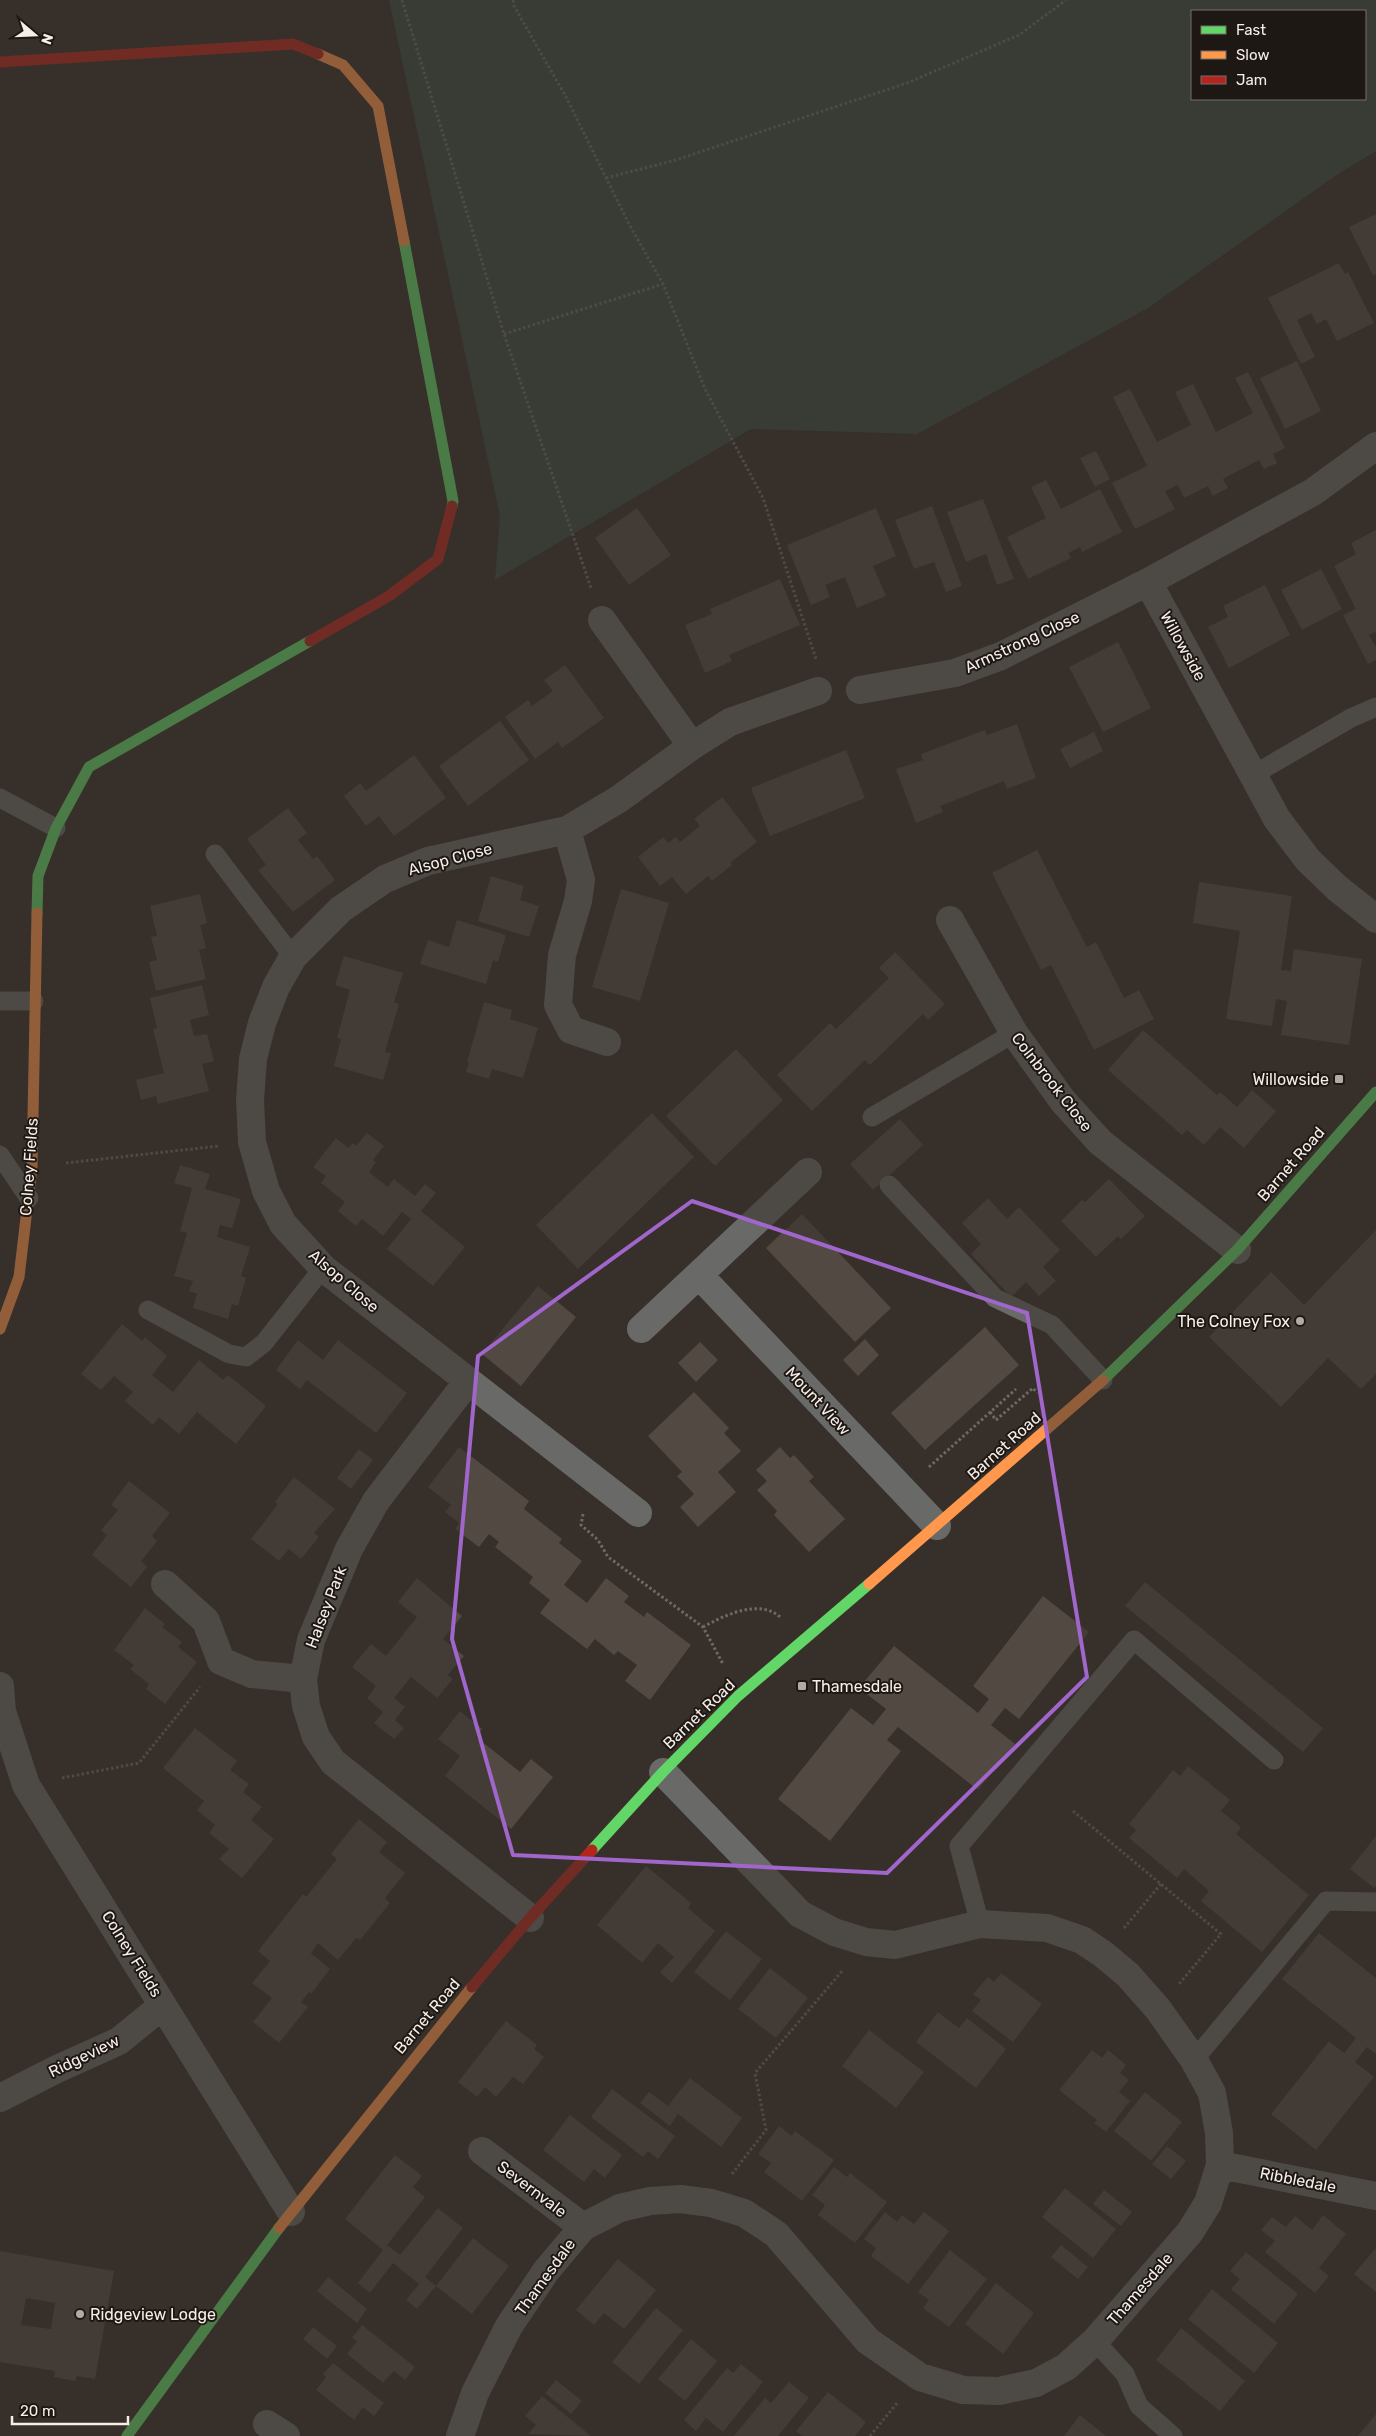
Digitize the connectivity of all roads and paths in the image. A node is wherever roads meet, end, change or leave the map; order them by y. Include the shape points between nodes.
1 (402, 0) edge
2 (513, 0) edge
3 (1066, 0) edge
4 (0, 62) edge
5 (606, 178) junction
6 (663, 284) junction
7 (504, 334) junction
8 (1376, 446) edge
9 (1148, 582) junction
10 (602, 620) joint
11 (860, 690) dead end
12 (818, 691) joint
13 (1376, 707) edge
14 (692, 746) junction
15 (1253, 775) junction
16 (0, 798) edge
17 (56, 828) junction
18 (567, 830) junction
19 (215, 854) dead end
20 (1376, 919) edge
21 (950, 920) dead end
22 (294, 957) junction
23 (0, 1001) edge
24 (34, 1001) junction
25 (1014, 1033) junction
26 (607, 1042) dead end
27 (1376, 1092) edge
28 (872, 1117) dead end
29 (252, 1142) junction
30 (0, 1155) edge
31 (32, 1167) junction
32 (808, 1172) dead end
33 (889, 1184) dead end
34 (29, 1198) junction
35 (1237, 1250) junction
36 (323, 1268) junction
37 (699, 1275) junction
38 (148, 1310) dead end
39 (0, 1329) edge
40 (641, 1329) dead end
41 (1103, 1380) junction
42 (468, 1382) junction
43 (1016, 1389) dead end
44 (1043, 1399) dead end
45 (990, 1412) junction
46 (922, 1473) dead end
47 (592, 1477) junction
48 (638, 1513) dead end
49 (937, 1526) junction
50 (165, 1584) dead end
51 (785, 1622) dead end
52 (703, 1627) junction
53 (220, 1661) junction
54 (723, 1666) dead end
55 (303, 1679) junction
56 (0, 1686) edge
57 (1274, 1760) dead end
58 (663, 1772) junction
59 (26, 1785) junction
60 (1073, 1811) dead end
61 (1161, 1884) junction
62 (1376, 1902) edge
63 (530, 1918) junction
64 (980, 1924) junction
65 (866, 1942) junction
66 (1103, 1954) junction
67 (163, 2005) junction
68 (1158, 2009) junction
69 (1194, 2060) junction
70 (0, 2098) edge
71 (482, 2151) dead end
72 (1220, 2165) junction
73 (1376, 2196) edge
74 (711, 2202) junction
75 (291, 2212) junction
76 (583, 2227) junction
77 (1095, 2342) junction
78 (920, 2378) junction
79 (127, 2436) edge
80 (460, 2436) edge
81 (870, 2436) edge
82 (1173, 2436) edge

1 - 7 path
2 - 5 path
3 - 5 path via 1019,35 906,83 676,160
4 - 17 street, Colney Fields via 293,44 343,65 378,106 452,501 438,559 389,596 89,767
5 - 6 path
6 - 7 path
6 - 12 path via 705,388 763,498 825,688
7 - 10 path
8 - 9 street via 1313,492
9 - 11 street, Armstrong Close via 1001,656 955,673
9 - 15 street, Willowside
10 - 14 street
12 - 14 street, Alsop Close via 730,722
13 - 15 lane
14 - 18 street, Alsop Close via 619,799
15 - 20 street, Willowside via 1277,819 1308,860
16 - 17 lane
17 - 24 street, Colney Fields via 38,876
18 - 22 street, Alsop Close via 428,861 385,878 341,909
18 - 26 street via 580,880 578,901 562,955 558,1006 571,1030
19 - 22 lane
21 - 25 street, Colnbrook Close
22 - 29 street, Alsop Close via 276,987 253,1059 250,1100
23 - 24 lane
24 - 31 street, Colney Fields
25 - 28 lane
25 - 35 street, Colnbrook Close via 1063,1100 1100,1142
27 - 35 street, Barnet Road
29 - 31 path
29 - 36 street, Alsop Close via 266,1191 283,1224
30 - 34 lane
31 - 34 street, Colney Fields
32 - 37 street
33 - 41 lane via 995,1298 1052,1325
34 - 39 street, Colney Fields via 19,1277
35 - 41 street, Barnet Road
36 - 38 lane via 264,1344 246,1357 229,1354
36 - 42 street, Alsop Close
37 - 40 street
37 - 49 street, Mount View
41 - 49 street, Barnet Road
42 - 47 street, Alsop Close
42 - 55 street, Halsey Park via 376,1501 358,1533 311,1640
43 - 45 path
44 - 45 path via 1033,1388 996,1420
45 - 46 path
47 - 48 street, Alsop Close
47 - 52 path via 581,1525 598,1540 608,1557
49 - 58 street, Barnet Road via 738,1696
50 - 53 street via 206,1621
51 - 52 path via 777,1614 758,1609 742,1610
52 - 54 path
53 - 55 street via 252,1674
53 - 59 path via 139,1763
55 - 63 street, Halsey Park via 306,1706 316,1737 333,1762
56 - 59 street, Colney Fields via 2,1711
57 - 64 lane via 1134,1640 959,1846
58 - 63 street, Barnet Road
58 - 65 street, Thamesdale via 800,1914 834,1932
59 - 67 street, Colney Fields
60 - 61 path
61 - 66 path
61 - 68 path via 1221,1934
62 - 69 lane via 1326,1901
63 - 75 street, Barnet Road
64 - 65 street, Thamesdale via 895,1945
64 - 66 street, Thamesdale via 1047,1928 1082,1940
65 - 74 path via 756,2073 766,2130
66 - 68 street, Thamesdale via 1128,1975
67 - 70 street, Ridgeview via 119,2041
67 - 75 street, Colney Fields
68 - 69 street, Thamesdale
69 - 72 street, Thamesdale via 1212,2094 1219,2133
71 - 76 street, Severnvale
72 - 73 street, Ribbledale
72 - 77 street, Thamesdale via 1208,2203 1190,2232
74 - 76 street, Thamesdale via 650,2201 620,2208
74 - 78 street, Thamesdale via 744,2213 776,2234 868,2341
75 - 79 street, Barnet Road
76 - 80 street, Thamesdale via 546,2271 509,2326 475,2393
77 - 78 street, Thamesdale via 1058,2371 1036,2383 999,2391 963,2390
77 - 82 lane via 1125,2374 1139,2406
78 - 81 path

